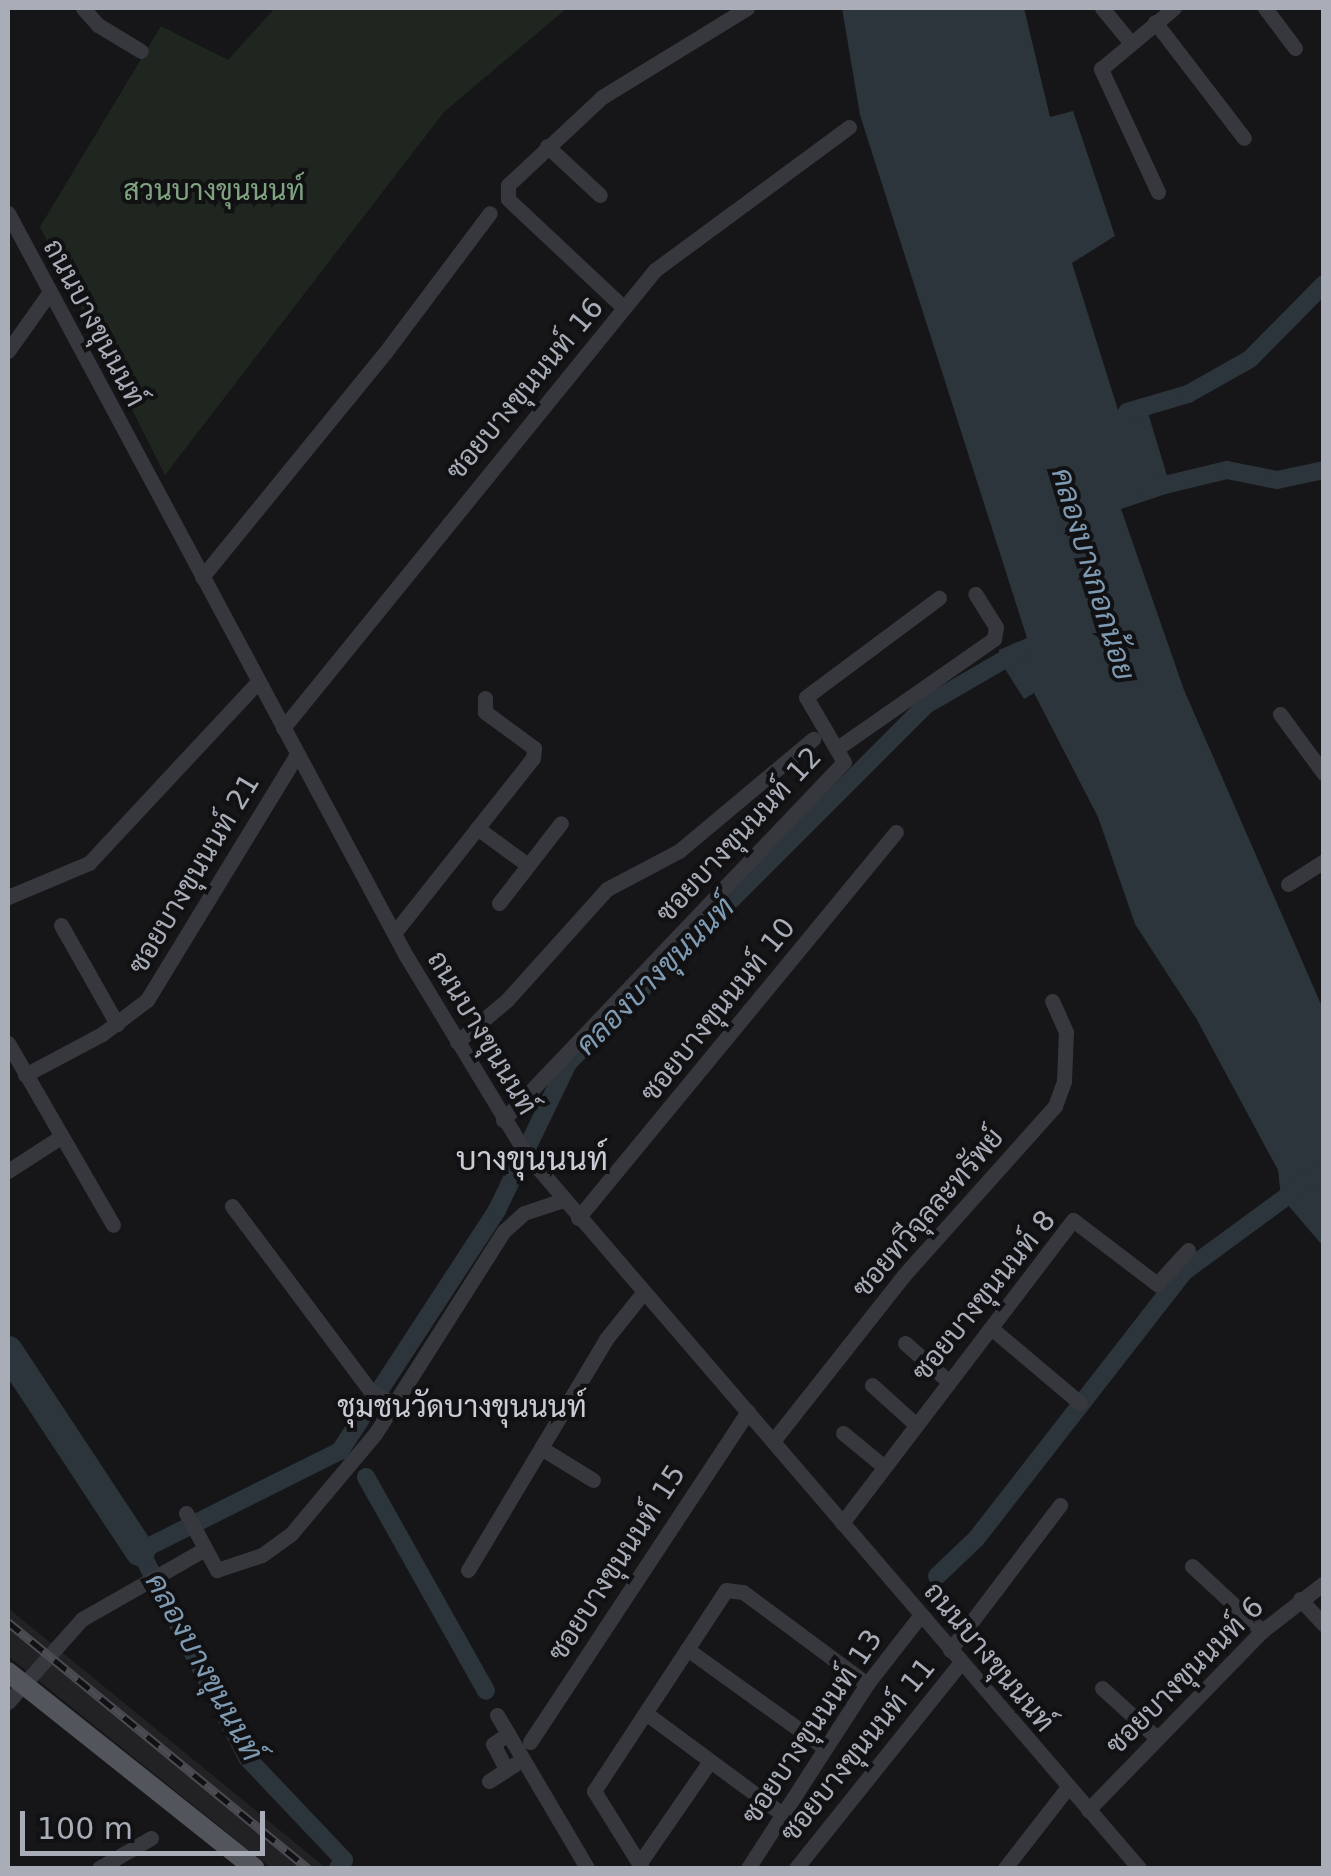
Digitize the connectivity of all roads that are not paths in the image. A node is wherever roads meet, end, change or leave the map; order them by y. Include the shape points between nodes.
1 (83, 8) edge
2 (747, 8) edge
3 (1102, 8) edge
4 (1174, 8) edge
5 (1265, 8) edge
6 (1155, 22) junction
7 (1130, 42) junction
8 (1295, 48) dead end
9 (141, 51) dead end
10 (849, 127) dead end
11 (1244, 138) dead end
12 (548, 146) junction
13 (1158, 192) dead end
14 (600, 195) dead end
15 (490, 212) dead end
16 (8, 213) edge
17 (49, 293) junction
18 (624, 308) junction
19 (8, 351) edge
20 (202, 576) junction
21 (974, 594) dead end
22 (939, 598) dead end
23 (258, 682) junction
24 (485, 698) dead end
25 (1280, 714) dead end
26 (283, 728) junction
27 (814, 740) dead end
28 (839, 747) junction
29 (297, 754) junction
30 (1324, 774) edge
31 (561, 823) dead end
32 (477, 828) junction
33 (896, 832) dead end
34 (1324, 861) edge
35 (528, 865) junction
36 (1288, 884) dead end
37 (8, 897) edge
38 (499, 903) dead end
39 (61, 925) dead end
40 (395, 932) junction
41 (1052, 1001) dead end
42 (117, 1024) junction
43 (457, 1042) junction
44 (8, 1043) edge
45 (25, 1075) junction
46 (503, 1120) junction
47 (59, 1138) junction
48 (8, 1171) edge
49 (563, 1200) junction
50 (232, 1206) dead end
51 (578, 1218) junction
52 (112, 1225) dead end
53 (1188, 1250) dead end
54 (642, 1294) junction
55 (991, 1328) junction
56 (905, 1343) dead end
57 (947, 1380) junction
58 (872, 1385) dead end
59 (394, 1403) junction
60 (1080, 1403) dead end
61 (748, 1412) junction
62 (914, 1423) junction
63 (843, 1432) dead end
64 (772, 1440) junction
65 (541, 1448) junction
66 (882, 1466) junction
67 (592, 1480) dead end
68 (1060, 1504) dead end
69 (190, 1521) dead end
70 (842, 1522) junction
71 (202, 1550) junction
72 (1192, 1566) dead end
73 (468, 1570) dead end
74 (1324, 1583) edge
75 (1300, 1599) junction
76 (920, 1616) junction
77 (1324, 1625) edge
78 (1262, 1630) junction
79 (688, 1649) junction
80 (955, 1657) junction
81 (16, 1678) edge
82 (867, 1684) junction
83 (1102, 1688) dead end
84 (8, 1702) edge
85 (647, 1714) junction
86 (497, 1715) dead end
87 (508, 1734) junction
88 (1157, 1738) junction
89 (530, 1742) dead end
90 (825, 1748) junction
91 (522, 1759) junction
92 (710, 1761) junction
93 (506, 1770) junction
94 (489, 1781) dead end
95 (1068, 1787) junction
96 (1088, 1810) junction
97 (782, 1814) junction
98 (151, 1838) dead end
99 (128, 1852) junction
100 (640, 1866) edge
101 (99, 1868) edge
102 (138, 1868) edge
103 (254, 1868) edge
104 (588, 1868) edge
105 (748, 1868) edge
106 (796, 1868) edge
107 (1005, 1868) edge
108 (1139, 1868) edge

1 - 9 street
2 - 12 street via 602,97
3 - 7 street
4 - 6 street
5 - 8 street
6 - 7 street
6 - 11 street
7 - 13 street via 1101,69
10 - 18 street, ซอยบางขุนนนท์ 16 via 682,246
12 - 14 street
12 - 18 street via 512,178 508,198
15 - 20 street
16 - 17 street, ถนนบางขุนนนท์
17 - 19 street
17 - 20 street, ถนนบางขุนนนท์
18 - 26 street, ซอยบางขุนนนท์ 16
20 - 23 street, ถนนบางขุนนนท์
21 - 28 street via 996,627 994,638
22 - 28 street, ซอยบางขุนนนท์ 12 via 806,696
23 - 26 street, ถนนบางขุนนนท์
23 - 37 street via 90,863
24 - 32 street via 486,712 535,752
25 - 30 street
26 - 29 street, ถนนบางขุนนนท์
27 - 43 street via 679,850 607,890 507,1000
28 - 46 street, ซอยบางขุนนนท์ 12 via 844,762
29 - 40 street, ถนนบางขุนนนท์
29 - 42 street, ซอยบางขุนนนท์ 21 via 148,1000
31 - 35 street
32 - 35 street
32 - 40 street
33 - 51 street, ซอยบางขุนนนท์ 10
34 - 36 street
35 - 38 street
39 - 42 street
40 - 43 street, ถนนบางขุนนนท์
41 - 64 street, ซอยทวีจุลละทรัพย์ via 1066,1032 1064,1081 1054,1106
42 - 45 street, ซอยบางขุนนนท์ 21
43 - 46 street, ถนนบางขุนนนท์
44 - 45 street
45 - 47 street
46 - 49 street, ถนนบางขุนนนท์
47 - 48 street
47 - 52 street
49 - 51 street, ถนนบางขุนนนท์
49 - 59 street via 524,1213 504,1231
50 - 59 street via 371,1392
51 - 54 street, ถนนบางขุนนนท์
53 - 55 street, ซอยบางขุนนนท์ 8 via 1157,1284 1074,1220
54 - 61 street, ถนนบางขุนนนท์
54 - 65 street via 606,1339
55 - 57 street, ซอยบางขุนนนท์ 8
55 - 60 street
56 - 57 street
57 - 62 street, ซอยบางขุนนนท์ 8
58 - 62 street
59 - 71 street via 291,1534 223,1572
61 - 64 street, ถนนบางขุนนนท์
61 - 89 street, ซอยบางขุนนนท์ 15
62 - 66 street, ซอยบางขุนนนท์ 8
63 - 66 street
64 - 70 street, ถนนบางขุนนนท์
65 - 67 street
65 - 73 street
66 - 70 street, ซอยบางขุนนนท์ 8
68 - 80 street, ซอยบางขุนนนท์ 11
69 - 71 street
70 - 76 street, ถนนบางขุนนนท์
71 - 81 street via 82,1619
72 - 78 street
74 - 75 street, ซอยบางขุนนนท์ 6
75 - 77 street
75 - 78 street, ซอยบางขุนนนท์ 6
76 - 80 street, ถนนบางขุนนนท์
76 - 82 street, ซอยบางขุนนนท์ 13
78 - 88 street, ซอยบางขุนนนท์ 6
79 - 82 street via 726,1590 735,1588
79 - 85 street
79 - 90 street
80 - 95 street, ถนนบางขุนนนท์
80 - 106 street, ซอยบางขุนนนท์ 11
81 - 84 street
81 - 103 main road
82 - 90 street, ซอยบางขุนนนท์ 13
83 - 88 street
85 - 92 street
85 - 100 street via 594,1791
86 - 87 street
87 - 91 street
87 - 93 street via 493,1744
88 - 96 street, ซอยบางขุนนนท์ 6
90 - 97 street, ซอยบางขุนนนท์ 13
91 - 93 street
91 - 104 street
92 - 97 street
92 - 100 street
93 - 94 street
95 - 96 street, ถนนบางขุนนนท์
95 - 107 street
96 - 108 street, ถนนบางขุนนนท์
97 - 105 street, ซอยบางขุนนนท์ 13
98 - 99 street
99 - 101 street
99 - 102 street

